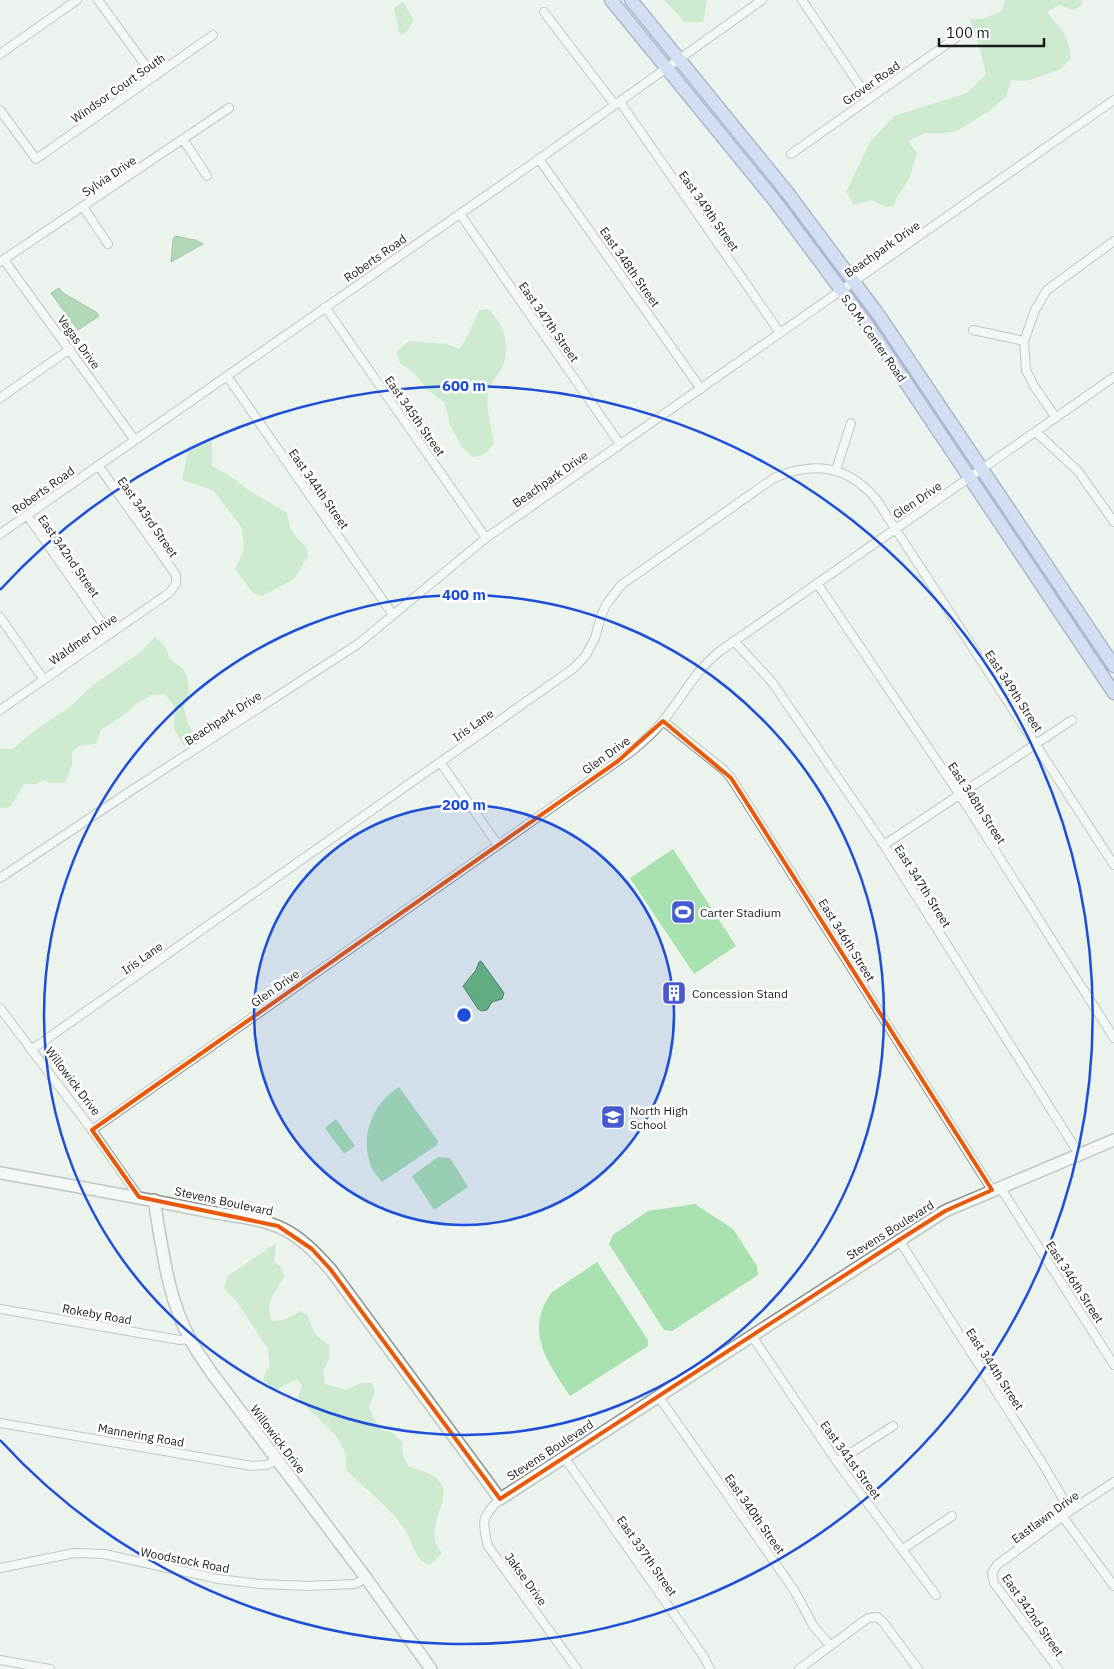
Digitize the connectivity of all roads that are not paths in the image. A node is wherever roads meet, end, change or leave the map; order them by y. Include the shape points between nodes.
1 (77, 0) edge
2 (98, 0) edge
3 (611, 0) edge
4 (631, 0) edge
5 (762, 0) edge
6 (802, 0) edge
7 (544, 12) dead end
8 (964, 32) dead end
9 (213, 35) dead end
10 (0, 54) edge
11 (680, 59) junction
12 (668, 69) junction
13 (154, 78) junction
14 (868, 98) junction
15 (1114, 100) edge
16 (618, 103) junction
17 (229, 108) dead end
18 (0, 110) edge
19 (182, 140) junction
20 (791, 154) dead end
21 (540, 159) junction
22 (207, 176) dead end
23 (83, 206) junction
24 (460, 214) junction
25 (1114, 240) edge
26 (108, 244) dead end
27 (2, 261) edge
28 (854, 282) junction
29 (842, 291) junction
30 (325, 307) junction
31 (974, 330) dead end
32 (780, 333) junction
33 (1024, 341) junction
34 (70, 349) junction
35 (227, 376) junction
36 (1114, 378) edge
37 (701, 388) junction
38 (0, 398) edge
39 (1056, 418) junction
40 (851, 423) dead end
41 (1036, 432) junction
42 (134, 439) junction
43 (620, 444) junction
44 (98, 465) junction
45 (982, 469) junction
46 (836, 470) junction
47 (970, 478) junction
48 (27, 515) junction
49 (1114, 522) edge
50 (896, 528) junction
51 (0, 534) edge
52 (486, 538) junction
53 (817, 583) junction
54 (176, 584) joint
55 (393, 615) junction
56 (0, 617) edge
57 (110, 634) junction
58 (734, 641) junction
59 (1114, 666) edge
60 (44, 680) junction
61 (1114, 693) edge
62 (0, 710) edge
63 (1072, 720) dead end
64 (663, 721) junction
65 (1036, 744) junction
66 (440, 762) junction
67 (960, 795) junction
68 (498, 845) junction
69 (884, 846) junction
70 (1114, 865) edge
71 (0, 878) edge
72 (0, 1008) edge
73 (1114, 1038) edge
74 (31, 1050) junction
75 (92, 1130) junction
76 (1113, 1144) edge
77 (1079, 1154) junction
78 (0, 1173) edge
79 (996, 1188) junction
80 (139, 1198) junction
81 (154, 1200) junction
82 (899, 1240) junction
83 (0, 1309) edge
84 (752, 1336) junction
85 (189, 1339) junction
86 (1114, 1364) edge
87 (659, 1397) junction
88 (0, 1423) edge
89 (893, 1426) dead end
90 (564, 1457) junction
91 (277, 1461) junction
92 (837, 1462) junction
93 (1114, 1482) edge
94 (500, 1499) junction
95 (1070, 1511) junction
96 (952, 1516) dead end
97 (1063, 1517) junction
98 (902, 1549) junction
99 (0, 1568) edge
100 (992, 1573) joint
101 (366, 1578) junction
102 (1114, 1586) edge
103 (936, 1595) dead end
104 (830, 1646) junction
105 (0, 1660) edge
106 (50, 1669) edge
107 (431, 1669) edge
108 (578, 1669) edge
109 (710, 1669) edge
110 (799, 1669) edge
111 (918, 1669) edge
112 (1058, 1669) edge

1 - 10 street
2 - 13 street
3 - 12 main road, S.O.M. Center Road
4 - 11 main road, S.O.M. Center Road
5 - 11 street, Roberts Road
6 - 14 street
7 - 16 street, East 349th Street
8 - 14 street, Grover Road
9 - 13 street, Windsor Court South
11 - 12 street, Roberts Road
11 - 28 main road, S.O.M. Center Road via 787,192
12 - 16 street, Roberts Road
12 - 29 main road, S.O.M. Center Road via 775,201
13 - 18 street, Windsor Court South via 36,160
14 - 20 street, Grover Road
15 - 28 street, Beachpark Drive
16 - 21 street, Roberts Road
16 - 32 street, East 349th Street
17 - 19 street, Sylvia Drive
19 - 22 street
19 - 23 street, Sylvia Drive
21 - 24 street, Roberts Road
21 - 37 street, East 348th Street
23 - 26 street
23 - 27 street, Sylvia Drive
24 - 30 street, Roberts Road
24 - 43 street, East 347th Street
25 - 33 street via 1047,290 1035,310
27 - 34 street, Vegas Drive
28 - 29 street, Beachpark Drive
28 - 45 main road, S.O.M. Center Road
29 - 32 street, Beachpark Drive
29 - 47 main road, S.O.M. Center Road
30 - 35 street, Roberts Road
30 - 52 street, East 345th Street
31 - 33 street
32 - 37 street, Beachpark Drive
33 - 39 street via 1026,370
34 - 38 street
34 - 42 street, Vegas Drive
35 - 42 street, Roberts Road
35 - 55 street, East 344th Street
36 - 39 street, Glen Drive
37 - 43 street, Beachpark Drive
39 - 41 street, Glen Drive
40 - 46 street
41 - 45 street, Glen Drive
41 - 49 street via 1078,471
42 - 44 street, Roberts Road
43 - 52 street, Beachpark Drive
44 - 48 street, Roberts Road
44 - 54 street, East 343rd Street via 176,575
45 - 47 street, Glen Drive
45 - 59 main road, S.O.M. Center Road
46 - 50 street, Iris Lane via 866,488
46 - 66 street, Iris Lane via 804,468 774,478 621,585 606,605 586,655 574,668
47 - 50 street, Glen Drive
47 - 61 main road, S.O.M. Center Road
48 - 51 street, Roberts Road
48 - 57 street, East 342nd Street
50 - 53 street, Glen Drive
50 - 65 street, East 349th Street
52 - 55 street, Beachpark Drive
53 - 58 street, Glen Drive
53 - 67 street, East 348th Street
54 - 57 street, Waldmer Drive via 169,593
55 - 71 street, Beachpark Drive via 358,644
56 - 60 street
57 - 60 street, Waldmer Drive
58 - 64 street, Glen Drive via 701,667
58 - 69 street, East 347th Street via 772,682
60 - 62 street, Waldmer Drive
63 - 65 street
64 - 68 street, Glen Drive via 632,751
64 - 79 street, East 346th Street via 731,778
65 - 67 street
65 - 70 street, East 349th Street
66 - 68 street
66 - 74 street, Iris Lane
67 - 69 street
67 - 73 street, East 348th Street
68 - 75 street, Glen Drive
69 - 77 street, East 347th Street
72 - 74 street, Willowick Drive
74 - 75 street, Willowick Drive
75 - 80 street, Willowick Drive
76 - 77 street, Stevens Boulevard
77 - 79 street, Stevens Boulevard
78 - 80 street, Stevens Boulevard
79 - 82 street, Stevens Boulevard via 945,1211
79 - 86 street, East 346th Street
80 - 81 street, Stevens Boulevard
81 - 85 street, Willowick Drive via 163,1256 175,1303
81 - 94 street, Stevens Boulevard via 278,1226 312,1249 331,1270
82 - 84 street, Stevens Boulevard
82 - 95 street, East 344th Street
83 - 85 street, Rokeby Road
84 - 87 street, Stevens Boulevard
84 - 92 street, East 341st Street
85 - 91 street, Willowick Drive
87 - 90 street, Stevens Boulevard
87 - 104 street, East 340th Street
88 - 91 street, Mannering Road via 252,1466
89 - 92 street
90 - 94 street, Stevens Boulevard
90 - 109 street, East 337th Street
91 - 101 street, Willowick Drive
92 - 98 street, East 341st Street
93 - 95 street, Eastlawn Drive
94 - 108 street, Jakse Drive via 489,1510 483,1526 488,1546
95 - 97 street, Eastlawn Drive
96 - 98 street
97 - 100 street, Eastlawn Drive via 997,1565
97 - 102 street
98 - 103 street, East 341st Street
99 - 101 street, Woodstock Road via 74,1553 104,1554 219,1579 260,1584 354,1584
100 - 112 street, East 342nd Street via 994,1583
101 - 107 street, Willowick Drive
104 - 110 street
104 - 111 street via 868,1618 877,1617
105 - 106 street

